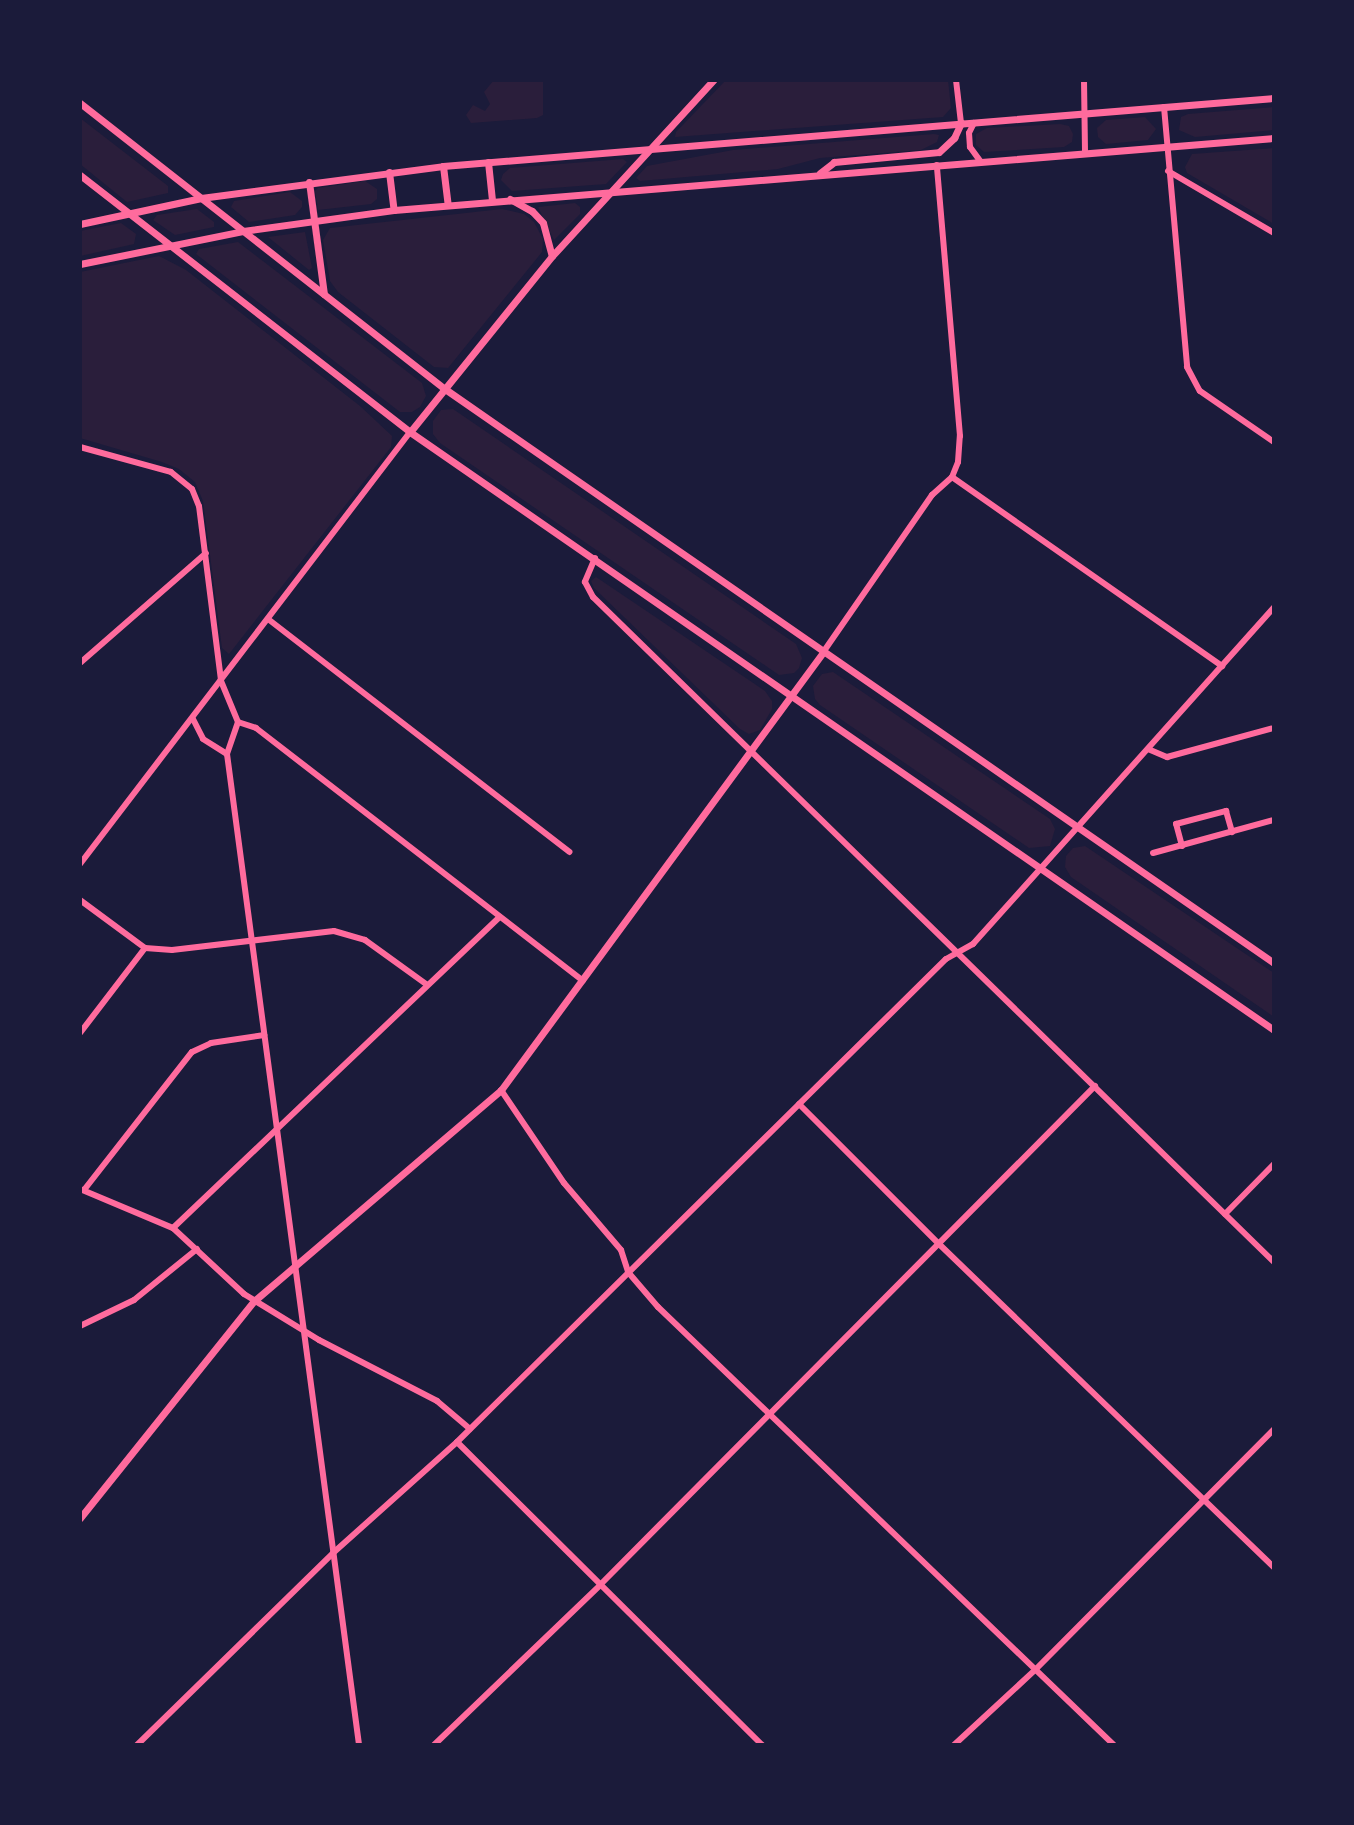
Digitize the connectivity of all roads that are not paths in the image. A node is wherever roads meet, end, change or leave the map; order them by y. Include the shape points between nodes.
1 (713, 80) edge
2 (956, 80) edge
3 (1084, 80) edge
4 (1274, 98) edge
5 (80, 103) edge
6 (1164, 107) junction
7 (1084, 114) junction
8 (961, 123) junction
9 (974, 123) junction
10 (1274, 138) edge
11 (650, 147) junction
12 (1167, 147) junction
13 (1085, 154) junction
14 (488, 162) junction
15 (981, 162) junction
16 (937, 165) junction
17 (443, 166) junction
18 (1168, 171) junction
19 (389, 172) junction
20 (818, 174) junction
21 (80, 175) edge
22 (309, 182) junction
23 (610, 190) junction
24 (201, 198) junction
25 (509, 198) junction
26 (492, 200) junction
27 (448, 204) junction
28 (394, 210) junction
29 (129, 213) junction
30 (314, 220) junction
31 (80, 224) edge
32 (243, 231) junction
33 (1274, 233) edge
34 (168, 244) junction
35 (552, 256) junction
36 (80, 264) edge
37 (324, 294) junction
38 (445, 389) junction
39 (410, 432) junction
40 (1274, 442) edge
41 (80, 447) edge
42 (952, 477) junction
43 (206, 553) junction
44 (595, 558) junction
45 (1274, 607) edge
46 (268, 619) junction
47 (824, 651) junction
48 (80, 663) edge
49 (1222, 666) junction
50 (221, 681) junction
51 (790, 698) junction
52 (193, 719) junction
53 (238, 722) junction
54 (1274, 728) edge
55 (1148, 749) junction
56 (752, 753) junction
57 (227, 754) junction
58 (1274, 820) edge
59 (1079, 826) junction
60 (1232, 832) junction
61 (1182, 846) junction
62 (569, 852) dead end
63 (1153, 853) dead end
64 (80, 864) edge
65 (1042, 867) junction
66 (80, 900) edge
67 (500, 917) junction
68 (252, 941) junction
69 (145, 948) junction
70 (958, 952) junction
71 (1274, 963) edge
72 (583, 982) junction
73 (426, 984) junction
74 (1274, 1030) edge
75 (80, 1033) edge
76 (264, 1035) junction
77 (1095, 1086) junction
78 (501, 1090) junction
79 (799, 1104) junction
80 (276, 1129) junction
81 (1274, 1164) edge
82 (82, 1190) edge
83 (1225, 1214) junction
84 (173, 1228) junction
85 (938, 1243) junction
86 (197, 1249) junction
87 (1274, 1262) edge
88 (295, 1267) junction
89 (628, 1272) junction
90 (254, 1301) junction
91 (80, 1326) edge
92 (302, 1330) junction
93 (769, 1413) junction
94 (470, 1429) junction
95 (1274, 1429) edge
96 (457, 1442) junction
97 (1203, 1499) junction
98 (80, 1518) edge
99 (333, 1553) junction
100 (1274, 1567) edge
101 (600, 1585) junction
102 (1036, 1669) junction
103 (137, 1745) edge
104 (359, 1745) edge
105 (434, 1745) edge
106 (762, 1745) edge
107 (954, 1745) edge
108 (1114, 1745) edge

1 - 11 street
2 - 8 street
3 - 7 street
4 - 6 street
5 - 24 street
6 - 7 street
6 - 12 street
7 - 9 street
7 - 13 street
8 - 9 street
8 - 11 street
8 - 20 street via 939,152 834,162
9 - 15 street via 970,147
10 - 12 street
11 - 14 street
11 - 23 street
12 - 13 street
12 - 18 street
13 - 15 street
14 - 17 street
14 - 26 street
15 - 16 street
16 - 20 street
16 - 42 street via 960,436
17 - 19 street
17 - 27 street
18 - 33 street
18 - 40 street via 1187,367 1200,391
19 - 22 street
19 - 28 street
20 - 23 street
21 - 29 street
22 - 24 street
22 - 30 street
23 - 25 street
23 - 35 street
24 - 29 street
24 - 32 street
25 - 26 street
25 - 35 street via 543,223
26 - 27 street
27 - 28 street
28 - 30 street
29 - 31 street
29 - 34 street
30 - 32 street
30 - 37 street
32 - 34 street
32 - 37 street
34 - 36 street
34 - 39 street
35 - 38 street
37 - 38 street
38 - 39 street
38 - 47 street
39 - 44 street
39 - 46 street
41 - 43 street via 184,480 199,506
42 - 47 street via 932,495
42 - 49 street
43 - 48 street
43 - 50 street
44 - 51 street
44 - 56 street via 585,582 593,597
45 - 49 street
46 - 50 street
46 - 62 street
47 - 51 street
47 - 59 street
49 - 55 street
50 - 52 street
50 - 53 street
51 - 56 street
51 - 65 street
52 - 57 street via 203,739
52 - 64 street
53 - 57 street
53 - 67 street via 256,728
54 - 55 street via 1167,757
55 - 59 street
56 - 70 street
56 - 72 street
57 - 68 street
58 - 60 street
59 - 65 street
59 - 71 street
60 - 61 street
60 - 61 street via 1226,811 1176,824
61 - 63 street
65 - 70 street via 973,944
65 - 74 street
66 - 69 street
67 - 72 street
67 - 73 street
68 - 69 street
68 - 73 street via 350,933
68 - 76 street
69 - 75 street
70 - 77 street
70 - 79 street
72 - 78 street
73 - 80 street
76 - 80 street
76 - 82 street via 211,1043 192,1052
77 - 83 street
77 - 85 street
78 - 88 street
78 - 89 street via 564,1183 621,1250
79 - 85 street
79 - 89 street
80 - 84 street
80 - 88 street
81 - 83 street
82 - 84 street
83 - 87 street
84 - 86 street
85 - 93 street
85 - 97 street
86 - 90 street
86 - 91 street via 134,1300
88 - 90 street
88 - 92 street
89 - 93 street
89 - 94 street
90 - 92 street
90 - 98 street
92 - 94 street via 437,1401
92 - 99 street
93 - 101 street
93 - 102 street
94 - 96 street
95 - 97 street
96 - 99 street
96 - 101 street
97 - 100 street
97 - 102 street
99 - 103 street
99 - 104 street
101 - 105 street
101 - 106 street
102 - 107 street
102 - 108 street

